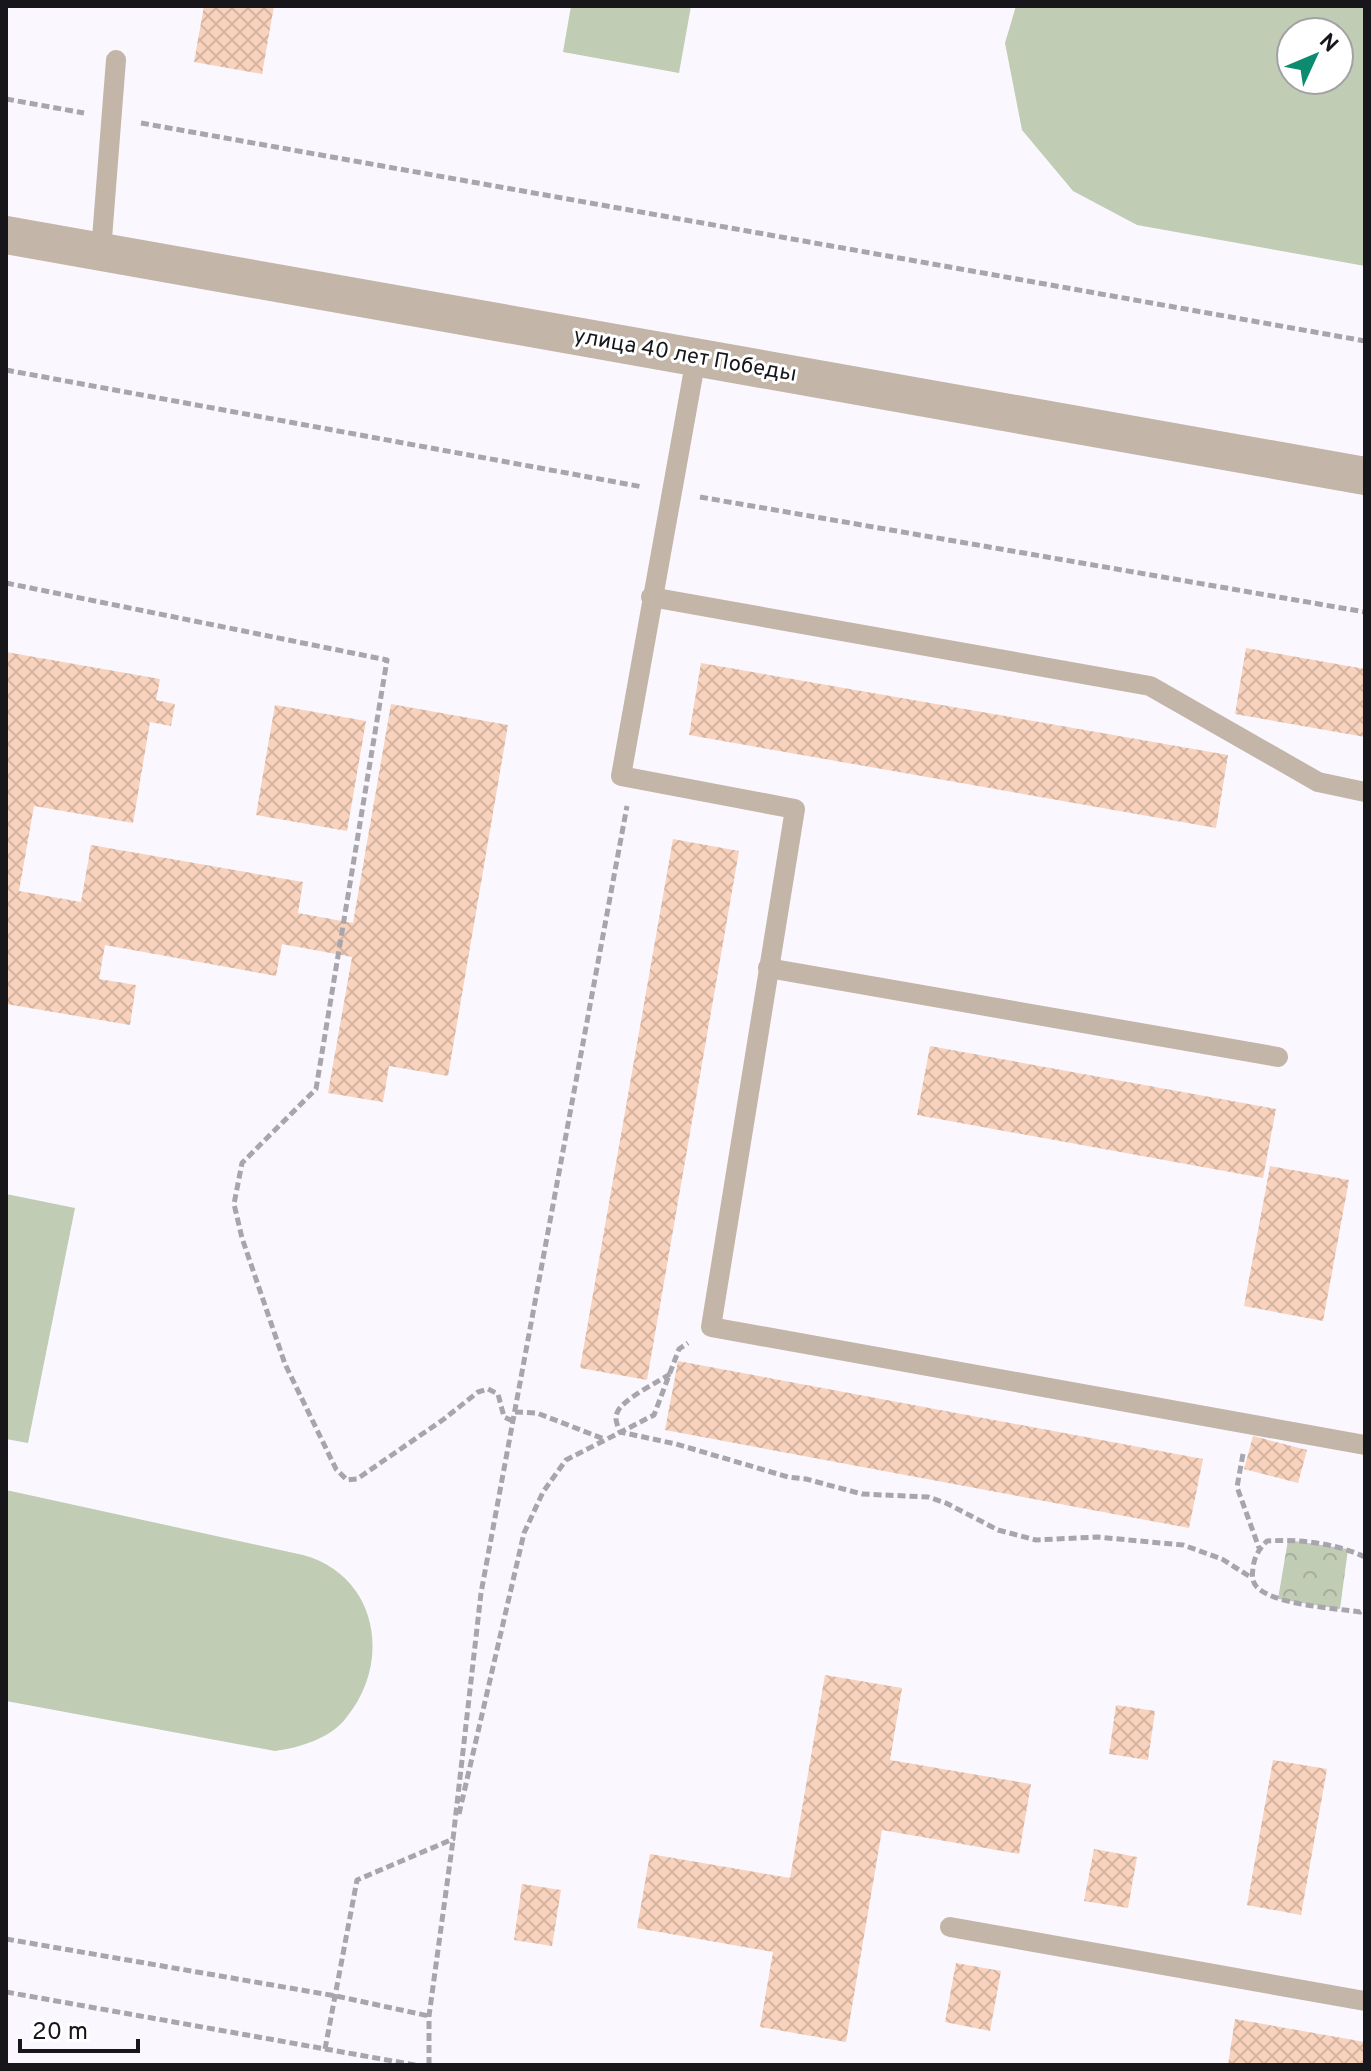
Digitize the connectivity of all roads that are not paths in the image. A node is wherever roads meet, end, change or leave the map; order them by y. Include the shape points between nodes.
1 (116, 60) dead end
2 (6, 235) edge
3 (101, 251) junction
4 (696, 358) junction
5 (1365, 476) edge
6 (651, 597) junction
7 (1365, 792) edge
8 (768, 968) junction
9 (1278, 1057) dead end
10 (1365, 1445) edge
11 (950, 1927) dead end
12 (1365, 1999) edge

1 - 3 lane
2 - 3 street, улица 40 лет Победы
3 - 4 street, улица 40 лет Победы
4 - 5 street, улица 40 лет Победы
4 - 6 lane
6 - 7 lane via 1150,686 1318,782
6 - 8 lane via 621,776 795,809
8 - 9 lane
8 - 10 lane via 711,1327
11 - 12 lane

